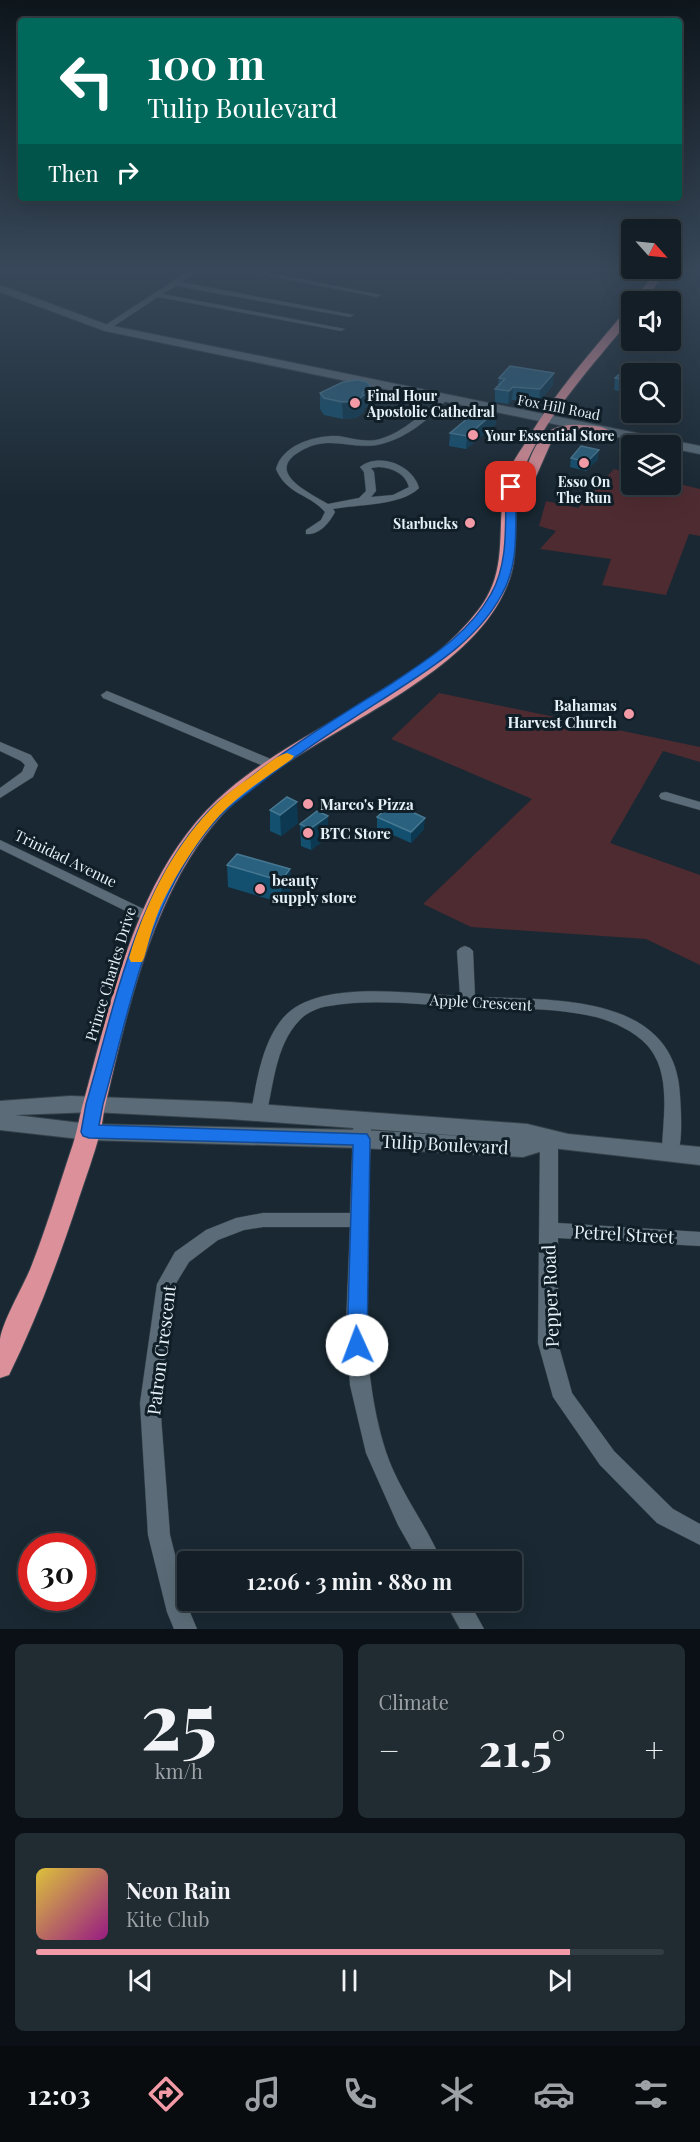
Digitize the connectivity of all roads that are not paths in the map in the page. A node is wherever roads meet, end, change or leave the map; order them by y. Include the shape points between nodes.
1 (202, 348) edge
2 (601, 348) edge
3 (587, 366) junction
4 (444, 398) junction
5 (566, 406) junction
6 (551, 418) junction
7 (577, 422) junction
8 (603, 431) junction
9 (549, 435) junction
10 (627, 435) edge
11 (631, 435) edge
12 (681, 446) edge
13 (700, 450) edge
14 (362, 501) junction
15 (327, 507) junction
16 (510, 521) junction
17 (310, 532) dead end
18 (107, 695) dead end
19 (0, 746) edge
20 (273, 765) junction
21 (0, 794) edge
22 (666, 796) dead end
23 (700, 806) edge
24 (0, 844) edge
25 (149, 917) junction
26 (465, 951) dead end
27 (468, 1002) junction
28 (94, 1104) junction
29 (0, 1109) edge
30 (259, 1112) junction
31 (0, 1122) edge
32 (362, 1129) junction
33 (89, 1132) junction
34 (549, 1140) junction
35 (670, 1150) junction
36 (700, 1156) edge
37 (359, 1220) junction
38 (548, 1230) junction
39 (700, 1239) edge
40 (0, 1367) edge
41 (700, 1535) edge
42 (425, 1551) edge
43 (462, 1611) edge
44 (186, 1629) edge
45 (473, 1629) edge

1 - 4 main road, Fox Hill Road
2 - 3 highway, Prince Charles Drive
3 - 5 highway, Prince Charles Drive via 582,382
3 - 6 highway, Prince Charles Drive via 571,381
4 - 6 main road, Fox Hill Road
4 - 15 street via 413,427 382,441 321,440 304,444 287,456 281,463 284,479
5 - 6 highway, Prince Charles Drive
5 - 7 highway
6 - 7 main road, Fox Hill Road
6 - 8 main road, Fox Hill Road
6 - 9 highway, Prince Charles Drive
6 - 16 highway, Prince Charles Drive via 516,470
7 - 11 main road, Fox Hill Road
8 - 9 highway via 569,429
8 - 10 main road, Fox Hill Road
9 - 16 highway, Prince Charles Drive
12 - 13 main road, Fox Hill Road
14 - 14 street via 371,491 365,467 369,465 402,470 414,482 414,488 406,494
14 - 15 street
15 - 17 street via 329,518
16 - 20 highway, Prince Charles Drive via 503,581 488,608 469,630 442,656
18 - 20 street
19 - 21 street via 32,765 28,774
20 - 25 highway, Prince Charles Drive via 215,812 180,860
22 - 23 street
24 - 25 street, Trinidad Avenue
25 - 28 highway, Prince Charles Drive
26 - 27 street
27 - 30 street, Apple Crescent via 374,997 312,1004 294,1016 281,1032
27 - 35 street, Apple Crescent via 586,1009 639,1029 668,1065
28 - 29 main road, Tulip Boulevard
28 - 30 main road, Tulip Boulevard
28 - 33 highway, Prince Charles Drive
30 - 32 main road, Tulip Boulevard
31 - 33 main road, Tulip Boulevard
32 - 33 main road, Tulip Boulevard
32 - 34 main road, Tulip Boulevard via 523,1148
32 - 37 street
33 - 40 highway, Prince Charles Drive via 44,1266
34 - 35 main road, Tulip Boulevard
34 - 38 street, Pepper Road
35 - 36 main road, Tulip Boulevard
37 - 42 street via 356,1325 360,1385 376,1453
37 - 44 street, Patron Crescent via 242,1223 212,1235 182,1257 166,1284 150,1403 159,1535
38 - 39 street, Petrel Street
38 - 41 street, Pepper Road via 548,1343 563,1396 607,1458 665,1516
43 - 45 street

